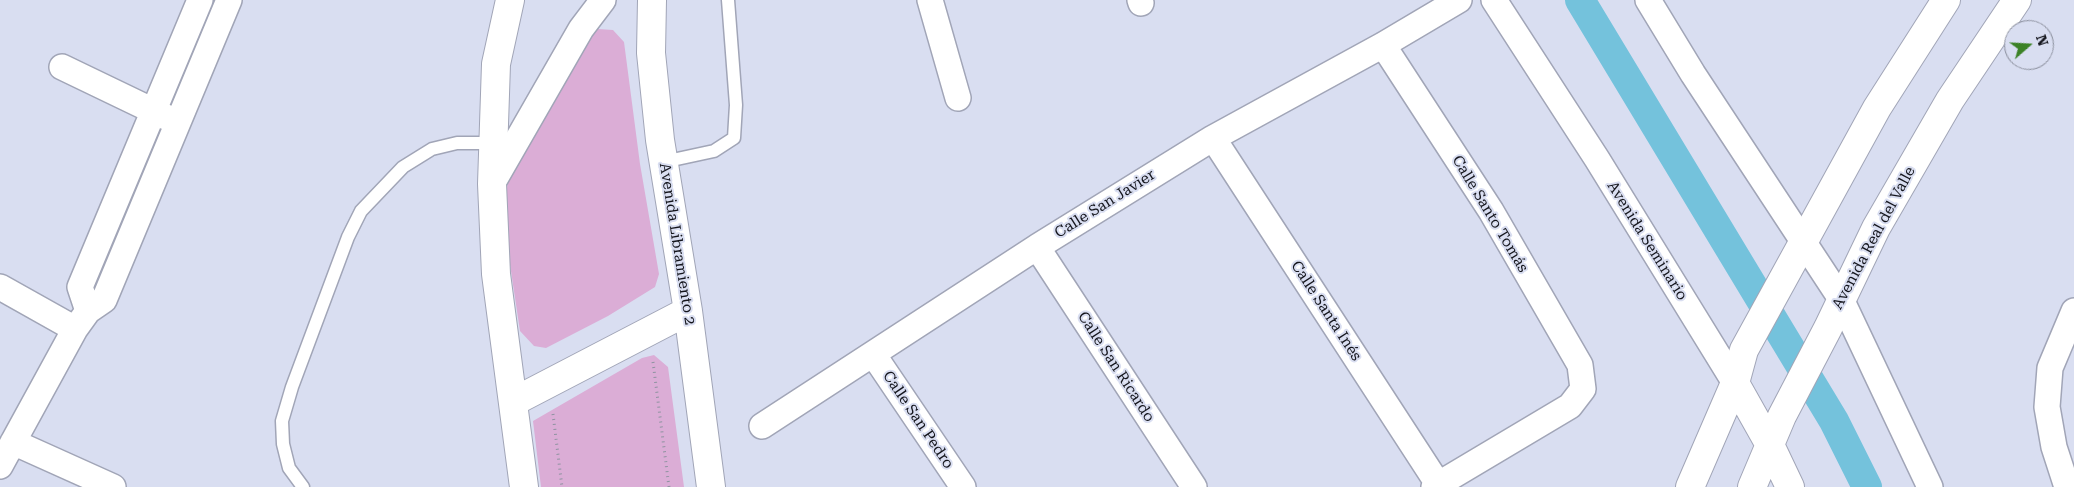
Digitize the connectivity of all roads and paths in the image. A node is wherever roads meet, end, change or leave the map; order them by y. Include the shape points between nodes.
1 (200, 0) edge
2 (229, 0) edge
3 (510, 0) edge
4 (603, 0) edge
5 (652, 0) edge
6 (728, 0) edge
7 (930, 0) edge
8 (1459, 0) edge
9 (1494, 0) edge
10 (1648, 0) edge
11 (1946, 0) edge
12 (2017, 0) edge
13 (1383, 45) junction
14 (62, 67) dead end
15 (958, 98) dead end
16 (154, 111) junction
17 (178, 123) junction
18 (1213, 138) junction
19 (493, 143) junction
20 (663, 162) junction
21 (492, 184) junction
22 (1804, 241) junction
23 (1037, 247) junction
24 (0, 287) edge
25 (1840, 298) junction
26 (688, 311) junction
27 (2074, 311) edge
28 (82, 320) junction
29 (649, 332) junction
30 (873, 354) junction
31 (1734, 382) junction
32 (549, 383) junction
33 (513, 402) junction
34 (762, 426) dead end
35 (13, 442) junction
36 (1771, 447) junction
37 (0, 466) edge
38 (1436, 486) edge
39 (113, 487) edge
40 (303, 487) edge
41 (524, 487) edge
42 (562, 487) edge
43 (669, 487) edge
44 (711, 487) edge
45 (963, 487) edge
46 (1194, 487) edge
47 (1690, 487) edge
48 (1752, 487) edge
49 (1790, 487) edge
50 (1930, 487) edge
51 (2067, 487) edge

1 - 16 street
2 - 17 street
3 - 19 street via 496,64
4 - 21 street via 576,37
5 - 20 street, Avenida Libramiento 2 via 651,53
6 - 20 lane via 736,105 734,138 714,151
7 - 15 street
8 - 13 street, Calle San Javier
9 - 31 street, Avenida Seminario
10 - 22 street via 1692,74
11 - 22 street via 1877,108
12 - 25 street, Avenida Real del Valle via 1950,100 1876,228
13 - 18 street, Calle San Javier
13 - 38 street, Calle Santo Tomás via 1491,211 1580,365 1583,389 1570,406
14 - 16 street
16 - 17 street
16 - 28 street via 80,287
17 - 28 street via 104,300
18 - 23 street, Calle San Javier
18 - 38 street, Calle Santa Inés
19 - 21 street
19 - 40 lane via 457,143 432,149 403,168 361,212 348,237 282,421 289,468
20 - 26 street, Avenida Libramiento 2
21 - 33 street via 496,274
22 - 25 street
22 - 31 street via 1744,350
23 - 30 street, Calle San Javier
23 - 46 street, Calle San Ricardo
24 - 28 street
25 - 36 street, Avenida Real del Valle via 1782,416
25 - 50 street
26 - 29 street
26 - 44 street, Avenida Libramiento 2
27 - 51 street via 2050,368 2047,406 2054,447
28 - 35 street
29 - 32 street
29 - 43 path
30 - 34 street, Calle San Javier
30 - 45 street, Calle San Pedro
31 - 36 street, Avenida Seminario
31 - 47 street
32 - 33 street
32 - 42 path
33 - 41 street
35 - 37 street
35 - 39 street
36 - 48 street, Avenida Real del Valle
36 - 49 street, Avenida Seminario

